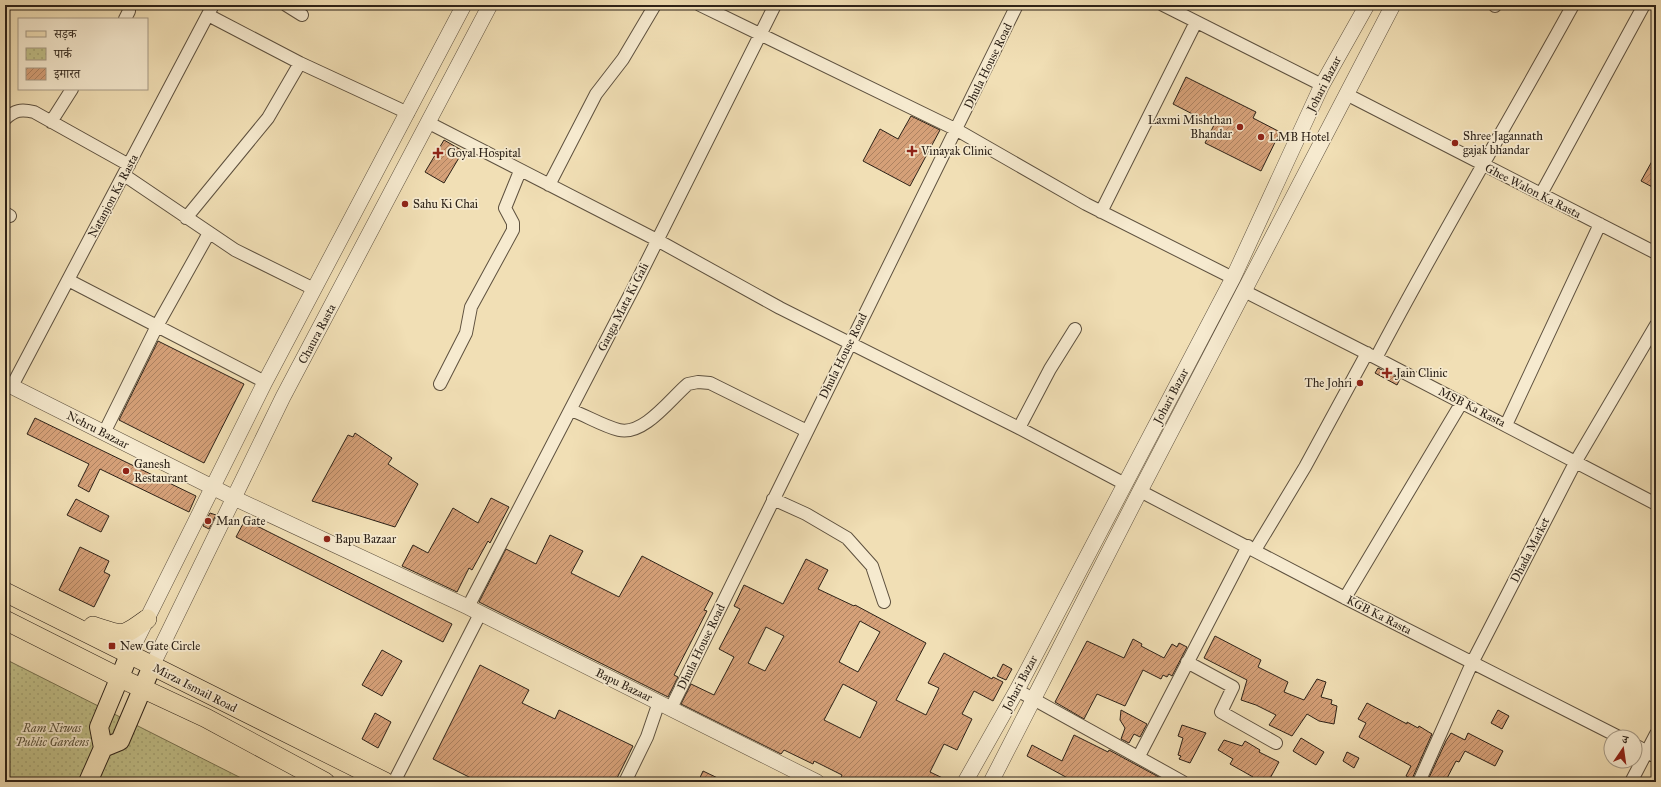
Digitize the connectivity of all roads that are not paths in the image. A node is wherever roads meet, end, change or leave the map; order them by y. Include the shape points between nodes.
1 (286, 5) edge
2 (464, 5) edge
3 (490, 5) edge
4 (654, 5) edge
5 (700, 5) edge
6 (775, 5) edge
7 (1018, 5) edge
8 (1163, 5) edge
9 (1367, 5) edge
10 (1393, 5) edge
11 (1573, 5) edge
12 (1644, 5) edge
13 (211, 10) edge
14 (1186, 10) edge
15 (302, 15) dead end
16 (1196, 22) junction
17 (760, 34) junction
18 (300, 63) junction
19 (1322, 85) junction
20 (71, 90) edge
21 (1346, 94) junction
22 (408, 113) junction
23 (5, 119) edge
24 (51, 122) junction
25 (429, 123) junction
26 (957, 130) junction
27 (1484, 166) junction
28 (126, 170) junction
29 (520, 171) junction
30 (549, 185) junction
31 (1541, 194) junction
32 (1101, 212) junction
33 (186, 218) junction
34 (1600, 224) junction
35 (209, 233) junction
36 (657, 240) junction
37 (1656, 253) edge
38 (1233, 278) junction
39 (68, 280) junction
40 (314, 289) junction
41 (1244, 291) junction
42 (157, 326) junction
43 (1656, 326) edge
44 (1075, 329) dead end
45 (849, 343) junction
46 (1371, 355) junction
47 (265, 382) junction
48 (440, 384) dead end
49 (8, 385) edge
50 (1462, 402) junction
51 (571, 410) junction
52 (1506, 425) junction
53 (1018, 428) junction
54 (806, 431) junction
55 (104, 433) junction
56 (1576, 461) junction
57 (1124, 484) junction
58 (213, 487) junction
59 (1140, 491) junction
60 (234, 498) junction
61 (773, 499) junction
62 (1656, 504) edge
63 (1251, 548) junction
64 (5, 592) edge
65 (1345, 598) junction
66 (884, 602) dead end
67 (1060, 608) junction
68 (474, 610) junction
69 (54, 615) junction
70 (1076, 616) junction
71 (147, 619) junction
72 (5, 620) edge
73 (129, 655) junction
74 (1187, 662) junction
75 (1472, 663) junction
76 (152, 666) junction
77 (118, 677) junction
78 (143, 689) junction
79 (1017, 690) junction
80 (1034, 698) junction
81 (665, 705) junction
82 (1603, 729) edge
83 (1656, 734) edge
84 (1276, 744) dead end
85 (103, 748) junction
86 (1643, 749) edge
87 (1652, 754) edge
88 (1139, 756) junction
89 (88, 782) edge
90 (326, 782) edge
91 (385, 782) edge
92 (394, 782) edge
93 (625, 782) edge
94 (817, 782) edge
95 (965, 782) edge
96 (991, 782) edge
97 (1183, 782) edge
98 (1419, 782) edge
99 (1631, 782) edge

1 - 15 street
2 - 22 street, Chaura Rasta
3 - 25 street, Chaura Rasta
4 - 30 street via 623,59 596,94
5 - 17 street
6 - 17 street, Ganga Mata Ki Gali
7 - 26 street, Dhula House Road
8 - 14 street
9 - 19 street, Johari Bazar
10 - 21 street, Johari Bazar
11 - 27 street
12 - 31 street
13 - 18 street
13 - 28 street, Natanjon Ka Rasta
14 - 16 street
16 - 19 street
16 - 32 street
17 - 26 street
17 - 36 street, Ganga Mata Ki Gali
18 - 22 street
18 - 33 street via 268,118
19 - 38 street, Johari Bazar
20 - 24 street
21 - 27 street, Ghee Walon Ka Rasta
21 - 41 street, Johari Bazar
22 - 40 street, Chaura Rasta
23 - 24 street via 15,111 23,110 34,112
24 - 28 street
25 - 29 street
25 - 60 street, Chaura Rasta via 283,397
26 - 32 street
26 - 45 street, Dhula House Road
27 - 31 street, Ghee Walon Ka Rasta
27 - 46 street
28 - 33 street
28 - 39 street, Natanjon Ka Rasta
29 - 30 street
29 - 48 street via 505,208 513,223 513,230 471,307 466,333
30 - 36 street
31 - 34 street, Ghee Walon Ka Rasta
32 - 38 street
33 - 35 street
34 - 37 street, Ghee Walon Ka Rasta
34 - 52 street
35 - 40 street via 234,250
35 - 42 street
36 - 45 street
36 - 51 street, Ganga Mata Ki Gali
38 - 57 street, Johari Bazar
39 - 42 street
39 - 49 street, Natanjon Ka Rasta
40 - 47 street, Chaura Rasta
41 - 46 street, MSB Ka Rasta
41 - 59 street, Johari Bazar
42 - 47 street
42 - 55 street
43 - 56 street, Dhada Market
44 - 53 street
45 - 53 street
45 - 54 street, Dhula House Road
46 - 50 street, MSB Ka Rasta
46 - 63 street via 1305,467
47 - 58 street, Chaura Rasta
49 - 55 street, Nehru Bazaar
50 - 52 street, MSB Ka Rasta
50 - 65 street
51 - 54 street via 620,430 634,430 645,424 688,384 710,383
51 - 68 street, Ganga Mata Ki Gali
52 - 56 street, MSB Ka Rasta
53 - 57 street
54 - 61 street, Dhula House Road
55 - 58 street, Nehru Bazaar
56 - 62 street, MSB Ka Rasta
56 - 75 street, Dhada Market
57 - 67 street, Johari Bazar
58 - 60 street, Nehru Bazaar
58 - 71 street, Chaura Rasta
59 - 63 street, KGB Ka Rasta
59 - 70 street, Johari Bazar
60 - 68 street, Bapu Bazaar
60 - 76 street, Chaura Rasta
61 - 66 street via 806,514 847,538 872,566
61 - 81 street, Dhula House Road
63 - 65 street, KGB Ka Rasta
63 - 74 street
64 - 69 highway, Mirza Ismail Road
65 - 75 street, KGB Ka Rasta
67 - 70 street
67 - 79 street, Johari Bazar
68 - 81 street, Bapu Bazaar
68 - 92 street, Ganga Mata Ki Gali
69 - 71 highway via 114,634 123,634
69 - 73 highway, Mirza Ismail Road
70 - 80 street, Johari Bazar
71 - 73 street, Chaura Rasta
72 - 77 highway, Mirza Ismail Road
73 - 76 highway, Mirza Ismail Road
73 - 77 main road
74 - 84 street via 1232,687 1221,712
74 - 88 street
75 - 82 street, KGB Ka Rasta
75 - 98 street, Dhada Market
76 - 78 main road
76 - 91 highway, Mirza Ismail Road
77 - 78 highway, Mirza Ismail Road
77 - 85 main road via 99,727
78 - 85 main road via 120,741
78 - 90 highway, Mirza Ismail Road via 206,718
79 - 80 street
79 - 95 street, Johari Bazar
80 - 88 street
80 - 96 street, Johari Bazar
81 - 93 street, Dhula House Road
81 - 94 street, Bapu Bazaar
83 - 87 street
85 - 89 main road
86 - 87 street
87 - 99 street
88 - 97 street

